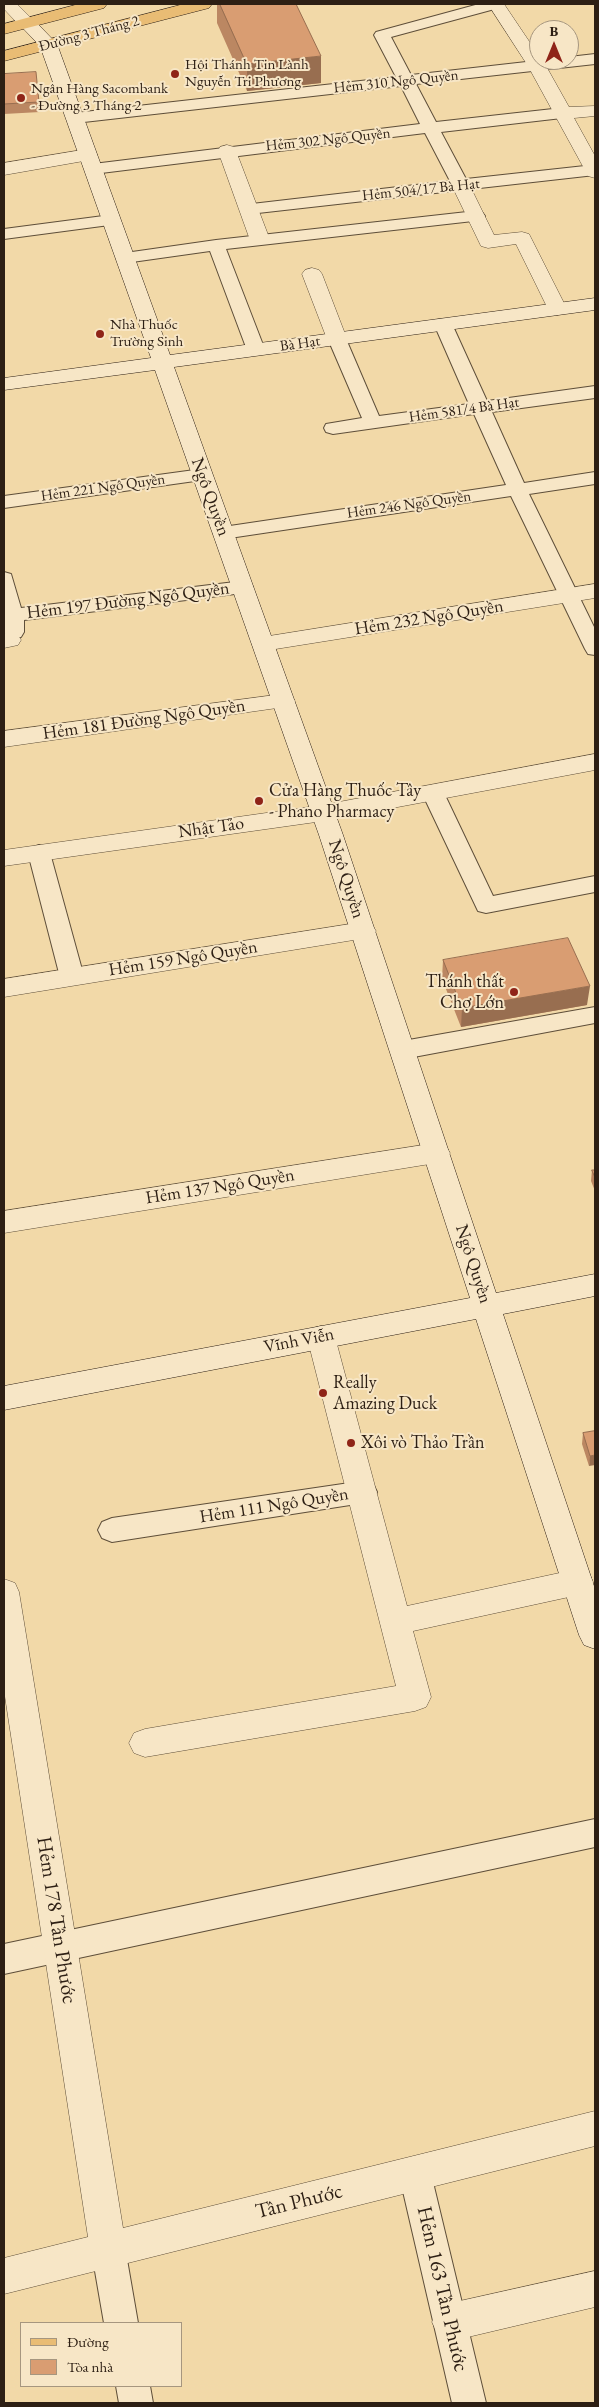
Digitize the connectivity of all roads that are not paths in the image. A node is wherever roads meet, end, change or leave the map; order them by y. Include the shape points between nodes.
1 (8, 4) edge
2 (203, 4) edge
3 (496, 4) edge
4 (87, 5) edge
5 (27, 23) junction
6 (4, 28) edge
7 (48, 44) junction
8 (529, 54) edge
9 (4, 56) edge
10 (595, 59) edge
11 (579, 61) edge
12 (529, 67) edge
13 (539, 70) edge
14 (407, 80) junction
15 (595, 111) edge
16 (562, 113) junction
17 (76, 118) junction
18 (432, 128) junction
19 (227, 151) junction
20 (91, 162) junction
21 (594, 167) edge
22 (4, 169) edge
23 (461, 186) junction
24 (249, 209) junction
25 (476, 216) junction
26 (111, 220) junction
27 (4, 234) edge
28 (260, 240) junction
29 (216, 245) junction
30 (125, 258) junction
31 (312, 274) dead end
32 (595, 304) edge
33 (557, 309) junction
34 (443, 324) junction
35 (337, 339) junction
36 (256, 350) junction
37 (162, 362) junction
38 (4, 384) edge
39 (595, 392) edge
40 (482, 408) junction
41 (373, 423) junction
42 (333, 428) dead end
43 (202, 475) junction
44 (595, 478) edge
45 (517, 489) junction
46 (4, 502) edge
47 (223, 533) junction
48 (4, 578) edge
49 (242, 587) junction
50 (595, 591) edge
51 (568, 595) junction
52 (13, 615) junction
53 (7, 640) edge
54 (263, 644) junction
55 (595, 649) edge
56 (283, 702) junction
57 (4, 739) edge
58 (595, 762) edge
59 (433, 793) junction
60 (323, 813) junction
61 (39, 853) junction
62 (4, 858) edge
63 (595, 884) edge
64 (363, 931) junction
65 (72, 977) junction
66 (4, 988) edge
67 (595, 1015) edge
68 (403, 1050) junction
69 (436, 1153) junction
70 (4, 1222) edge
71 (595, 1285) edge
72 (486, 1306) junction
73 (321, 1337) junction
74 (4, 1398) edge
75 (362, 1492) junction
76 (112, 1530) dead end
77 (578, 1582) junction
78 (4, 1592) edge
79 (396, 1622) junction
80 (595, 1635) edge
81 (145, 1743) dead end
82 (595, 1833) edge
83 (60, 1947) junction
84 (4, 1959) edge
85 (595, 2129) edge
86 (415, 2174) junction
87 (108, 2248) junction
88 (4, 2276) edge
89 (595, 2289) edge
90 (121, 2322) edge
91 (451, 2322) junction
92 (133, 2387) edge
93 (136, 2403) edge
94 (469, 2403) edge

1 - 5 street
2 - 7 main road, Đường 3 Tháng 2
3 - 8 street
3 - 14 lane via 382,35
4 - 5 main road, Đường 3 Tháng 2
5 - 6 main road, Đường 3 Tháng 2
5 - 7 street
7 - 9 main road, Đường 3 Tháng 2
7 - 17 street, Ngô Quyền
10 - 11 lane, Hẻm 310 Ngô Quyền
12 - 14 lane, Hẻm 310 Ngô Quyền
13 - 16 street
14 - 17 lane, Hẻm 310 Ngô Quyền
14 - 18 lane
15 - 16 street
16 - 18 lane, Hẻm 302 Ngô Quyền
16 - 21 street
17 - 20 street, Ngô Quyền
18 - 19 lane, Hẻm 302 Ngô Quyền
18 - 23 lane
19 - 20 lane, Hẻm 302 Ngô Quyền
19 - 24 street
20 - 22 street
20 - 26 street, Ngô Quyền
21 - 23 lane, Hẻm 504/17 Bà Hạt
23 - 24 lane, Hẻm 504/17 Bà Hạt
23 - 25 street
24 - 28 street
25 - 28 lane
25 - 33 street via 488,242 522,238
26 - 27 lane
26 - 30 street, Ngô Quyền
28 - 29 lane
29 - 30 lane
29 - 36 lane
30 - 37 street, Ngô Quyền
31 - 35 street
32 - 33 street, Bà Hạt
33 - 34 street, Bà Hạt
34 - 35 street, Bà Hạt
34 - 40 lane
35 - 36 street, Bà Hạt
35 - 41 lane
36 - 37 street, Bà Hạt
37 - 38 street, Bà Hạt
37 - 43 street, Ngô Quyền
39 - 40 lane, Hẻm 581/4 Bà Hạt
40 - 41 lane, Hẻm 581/4 Bà Hạt
40 - 45 lane
41 - 42 lane, Hẻm 581/4 Bà Hạt
43 - 46 lane, Hẻm 221 Ngô Quyền
43 - 47 street, Ngô Quyền
44 - 45 lane, Hẻm 246 Ngô Quyền
45 - 47 lane, Hẻm 246 Ngô Quyền
45 - 51 lane
47 - 49 street, Ngô Quyền
48 - 52 lane
49 - 52 lane, Hẻm 197 Đường Ngô Quyền
49 - 54 street, Ngô Quyền
50 - 51 street, Hẻm 232 Ngô Quyền
51 - 54 street, Hẻm 232 Ngô Quyền
51 - 55 lane
52 - 53 lane via 14,630
54 - 56 street, Ngô Quyền
56 - 57 street, Hẻm 181 Đường Ngô Quyền
56 - 60 street, Ngô Quyền
58 - 59 street, Nhật Tảo
59 - 60 street, Nhật Tảo
59 - 63 lane via 486,905
60 - 61 street, Nhật Tảo
60 - 64 street, Ngô Quyền
61 - 62 street, Nhật Tảo
61 - 65 lane
64 - 65 street, Hẻm 159 Ngô Quyền
64 - 68 street, Ngô Quyền
65 - 66 street, Hẻm 159 Ngô Quyền
67 - 68 lane
68 - 69 street, Ngô Quyền
69 - 70 street, Hẻm 137 Ngô Quyền
69 - 72 street, Ngô Quyền
71 - 72 street, Vĩnh Viễn
72 - 73 street, Vĩnh Viễn
72 - 77 street, Ngô Quyền
73 - 74 street, Vĩnh Viễn
73 - 75 street
75 - 76 lane, Hẻm 111 Ngô Quyền
75 - 79 street, Hẻm 111 Ngô Quyền
77 - 79 street
77 - 80 street, Ngô Quyền
78 - 83 street, Hẻm 178 Tân Phước
79 - 81 street, Hẻm 111 Ngô Quyền via 415,1697
82 - 83 lane
83 - 84 lane
83 - 87 street, Hẻm 178 Tân Phước
85 - 86 street, Tân Phước
86 - 87 street, Tân Phước
86 - 91 lane, Hẻm 163 Tân Phước
87 - 88 street, Tân Phước
87 - 90 lane
89 - 91 street
91 - 94 lane, Hẻm 163 Tân Phước
92 - 93 lane

